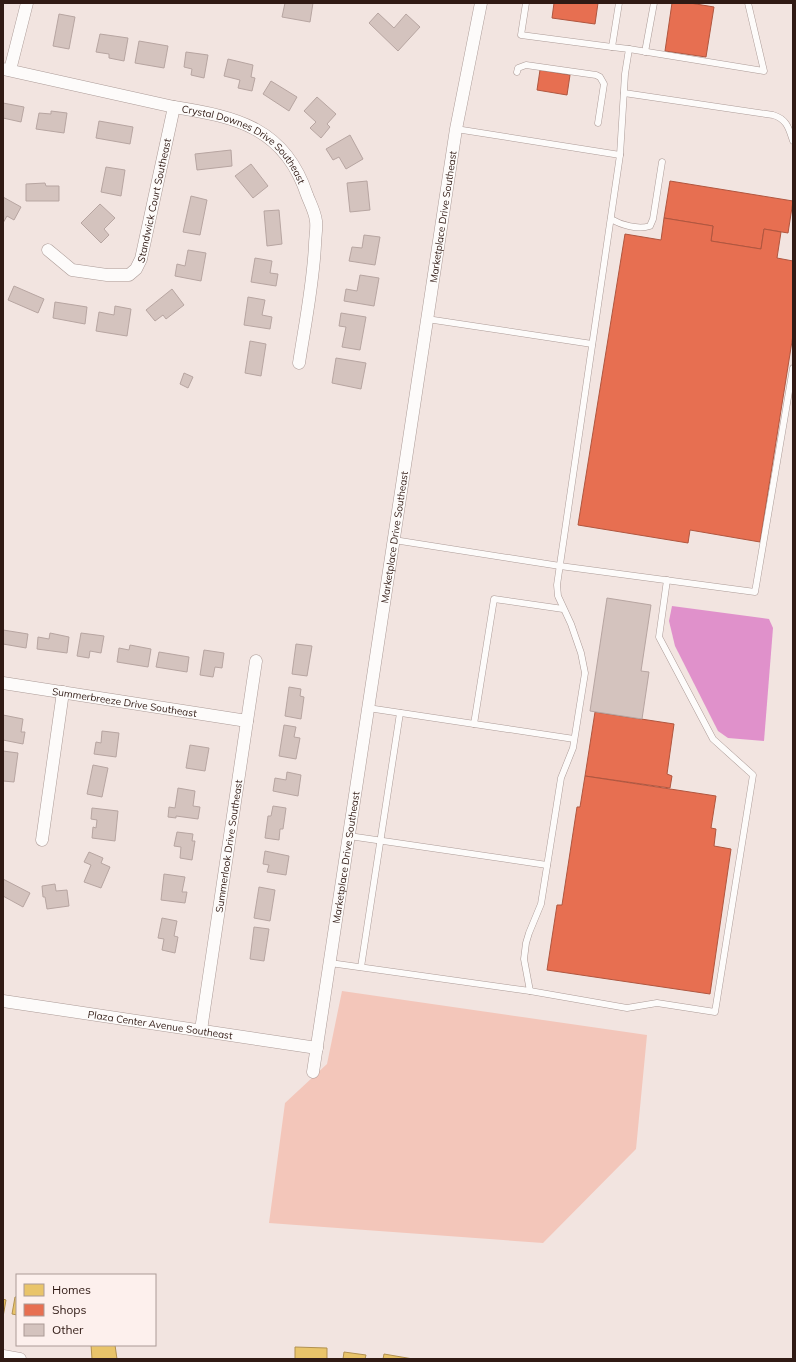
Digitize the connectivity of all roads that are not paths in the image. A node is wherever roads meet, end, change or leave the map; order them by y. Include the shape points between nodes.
1 (27, 3) edge
2 (481, 3) edge
3 (526, 3) edge
4 (620, 3) edge
5 (654, 3) edge
6 (748, 3) edge
7 (612, 47) junction
8 (629, 50) junction
9 (645, 52) junction
10 (7, 70) edge
11 (517, 72) dead end
12 (624, 93) junction
13 (174, 106) junction
14 (598, 123) dead end
15 (456, 129) junction
16 (793, 141) edge
17 (620, 155) junction
18 (662, 162) dead end
19 (611, 220) junction
20 (48, 250) dead end
21 (427, 319) junction
22 (592, 344) junction
23 (299, 363) dead end
24 (793, 368) edge
25 (394, 540) junction
26 (560, 566) junction
27 (667, 580) junction
28 (563, 609) junction
29 (256, 661) dead end
30 (3, 684) edge
31 (63, 692) junction
32 (368, 708) junction
33 (400, 713) junction
34 (247, 720) junction
35 (474, 724) junction
36 (574, 739) junction
37 (349, 836) junction
38 (42, 840) dead end
39 (381, 841) junction
40 (547, 865) junction
41 (330, 963) junction
42 (361, 968) junction
43 (530, 992) junction
44 (3, 1001) edge
45 (201, 1030) junction
46 (317, 1048) junction
47 (313, 1072) dead end
48 (3, 1356) edge
49 (20, 1359) edge

1 - 10 street
2 - 15 street, Marketplace Drive Southeast
3 - 7 lane via 521,35
4 - 7 lane
5 - 9 lane
6 - 9 lane via 764,71
7 - 8 lane
8 - 9 lane
8 - 12 lane
10 - 13 street, Crystal Downes Drive Southeast
11 - 14 lane via 522,66 531,66 600,77 604,84
12 - 16 lane via 773,115 783,119 787,124
12 - 17 lane
13 - 20 street, Standwick Court Southeast via 141,259 136,269 129,275 106,275 72,270
13 - 23 street, Crystal Downes Drive Southeast via 240,122 263,133 284,151 303,181 316,220 314,262
15 - 17 lane
15 - 21 street, Marketplace Drive Southeast
17 - 19 lane
18 - 19 lane via 650,226 646,228 619,224
19 - 22 lane
21 - 22 lane
21 - 25 street, Marketplace Drive Southeast
22 - 26 lane
24 - 27 lane via 755,592
25 - 26 lane
25 - 32 street, Marketplace Drive Southeast
26 - 27 lane
26 - 28 lane via 558,596
27 - 43 lane via 659,637 713,739 754,775 715,1012 658,1002 627,1008
28 - 35 lane via 494,599
28 - 36 lane via 581,653 585,672
29 - 34 street, Summerlook Drive Southeast
30 - 31 street, Summerbreeze Drive Southeast
31 - 34 street, Summerbreeze Drive Southeast
31 - 38 street
32 - 33 lane
32 - 37 street, Marketplace Drive Southeast
33 - 35 lane
33 - 39 lane
34 - 45 street, Summerlook Drive Southeast
35 - 36 lane
36 - 40 lane via 561,778
37 - 39 lane
37 - 41 street, Marketplace Drive Southeast
39 - 40 lane
39 - 42 lane
40 - 43 lane via 541,904 529,933 525,951
41 - 42 lane
41 - 46 street, Marketplace Drive Southeast
42 - 43 lane
44 - 45 street, Plaza Center Avenue Southeast
45 - 46 street, Plaza Center Avenue Southeast
46 - 47 street, Marketplace Drive Southeast
48 - 49 street

